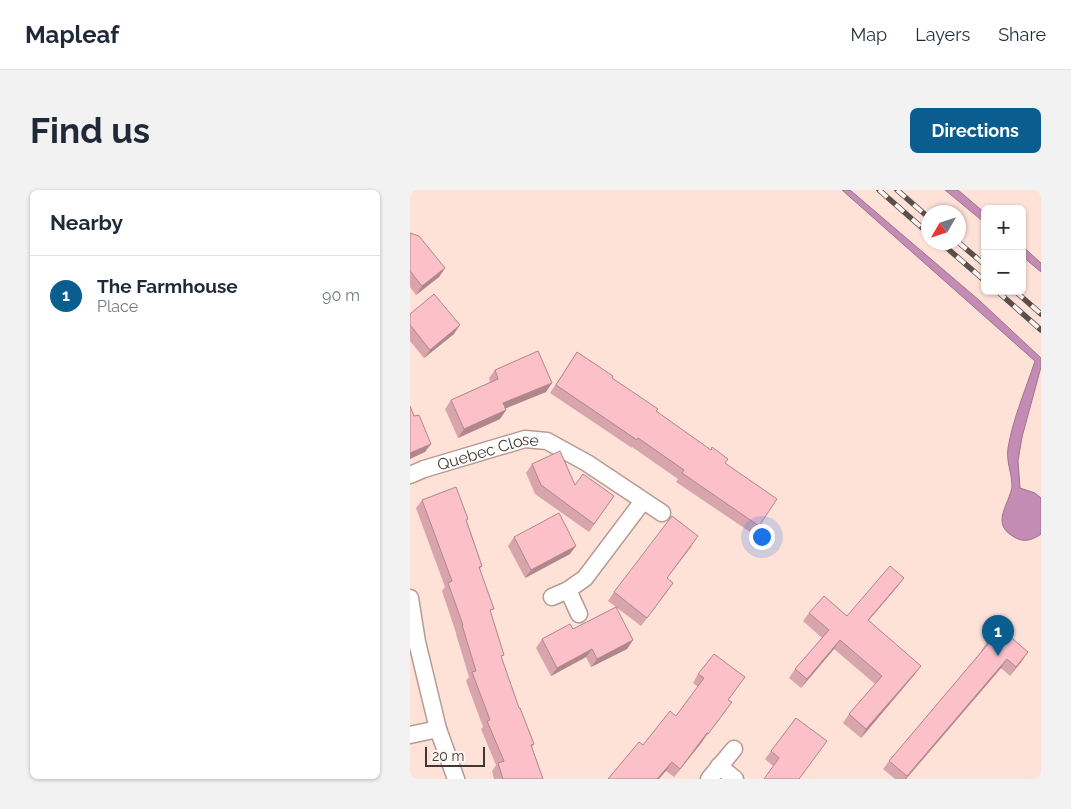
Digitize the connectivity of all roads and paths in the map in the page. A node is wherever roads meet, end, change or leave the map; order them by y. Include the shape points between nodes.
1 (410, 476) edge
2 (643, 501) junction
3 (662, 513) dead end
4 (568, 590) junction
5 (552, 597) dead end
6 (410, 598) edge
7 (579, 614) dead end
8 (438, 729) junction
9 (410, 735) edge
10 (734, 749) dead end
11 (714, 773) edge
12 (456, 779) edge
13 (736, 779) edge

1 - 2 street, Quebec Close via 525,439 547,441 587,463
2 - 3 street, Quebec Close
2 - 4 street via 585,578
4 - 5 street
4 - 7 street
6 - 8 street
8 - 9 street
8 - 12 street
10 - 11 street
11 - 13 street

